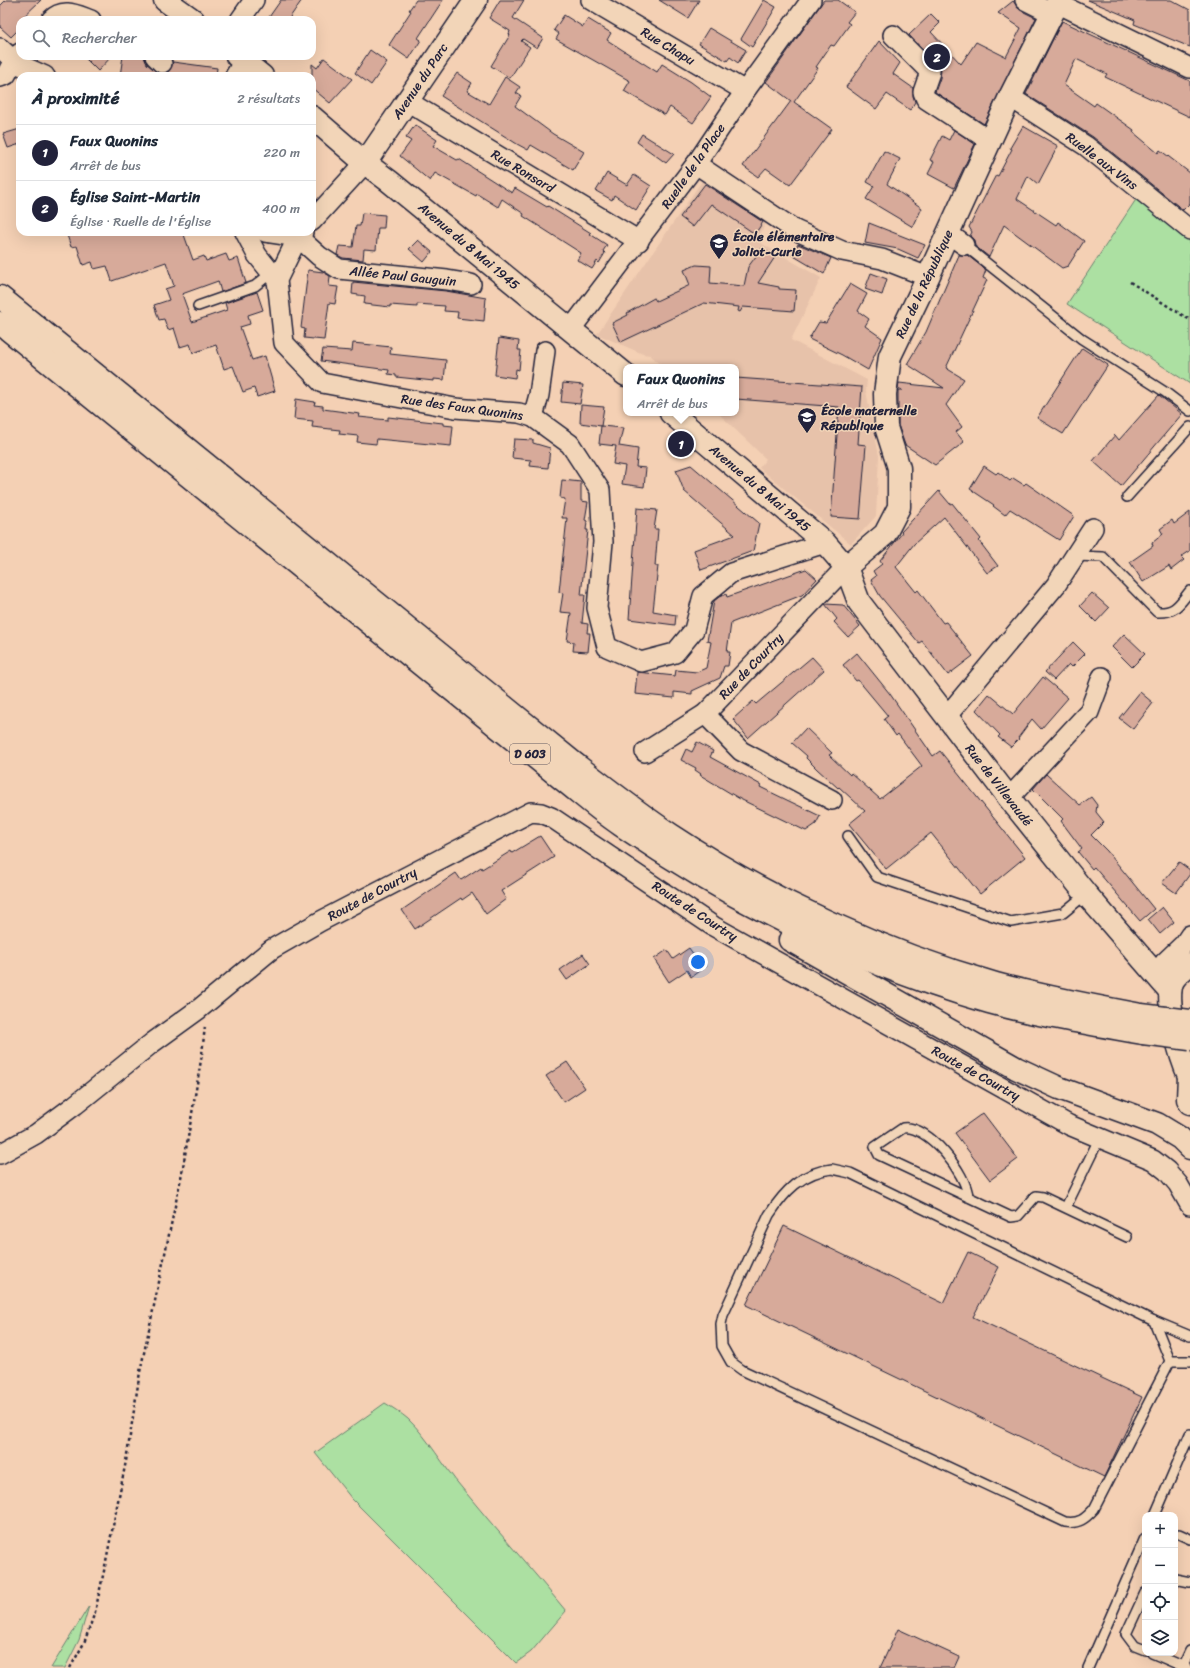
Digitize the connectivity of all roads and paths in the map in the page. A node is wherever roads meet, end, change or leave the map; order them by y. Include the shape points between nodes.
1 (165, 0) edge
2 (254, 0) edge
3 (476, 0) edge
4 (591, 0) edge
5 (811, 0) edge
6 (1025, 0) edge
7 (1056, 6) edge
8 (55, 16) edge
9 (80, 16) edge
10 (187, 16) edge
11 (243, 16) edge
12 (893, 35) dead end
13 (11, 54) edge
14 (20, 60) edge
15 (239, 64) edge
16 (1190, 68) edge
17 (39, 72) edge
18 (254, 72) edge
19 (0, 77) edge
20 (745, 92) junction
21 (1010, 97) junction
22 (406, 101) junction
23 (316, 120) edge
24 (990, 141) junction
25 (365, 163) junction
26 (696, 164) junction
27 (316, 218) edge
28 (1190, 230) edge
29 (247, 236) edge
30 (299, 236) edge
31 (302, 236) edge
32 (956, 239) junction
33 (639, 241) junction
34 (274, 277) junction
35 (928, 277) junction
36 (1130, 282) dead end
37 (471, 284) dead end
38 (0, 297) edge
39 (198, 306) dead end
40 (1190, 320) edge
41 (0, 322) edge
42 (571, 329) junction
43 (545, 351) dead end
44 (623, 372) edge
45 (1190, 411) edge
46 (675, 416) edge
47 (533, 417) junction
48 (1190, 427) edge
49 (1127, 497) dead end
50 (1093, 528) dead end
51 (825, 543) junction
52 (1075, 556) junction
53 (846, 567) junction
54 (1190, 591) edge
55 (1102, 677) dead end
56 (705, 714) junction
57 (946, 717) junction
58 (645, 752) dead end
59 (1009, 798) junction
60 (832, 800) dead end
61 (848, 836) dead end
62 (700, 876) junction
63 (1086, 894) junction
64 (1190, 935) edge
65 (1182, 965) edge
66 (1170, 991) junction
67 (198, 1009) junction
68 (1190, 1021) edge
69 (1142, 1024) junction
70 (1190, 1039) edge
71 (1190, 1077) edge
72 (1190, 1104) edge
73 (1100, 1137) junction
74 (1190, 1148) edge
75 (0, 1154) edge
76 (968, 1197) junction
77 (1190, 1205) edge
78 (1066, 1207) junction
79 (1127, 1237) dead end
80 (1154, 1321) junction
81 (1190, 1336) edge
82 (1170, 1361) junction
83 (1190, 1361) edge
84 (1190, 1434) edge
85 (1156, 1512) edge
86 (1179, 1534) dead end
87 (1190, 1539) edge
88 (1142, 1545) edge
89 (1178, 1580) edge
90 (1190, 1582) edge
91 (1142, 1599) edge
92 (1142, 1649) edge
93 (1190, 1651) edge
94 (1159, 1656) edge
95 (1185, 1667) edge
96 (70, 1668) edge
97 (1088, 1668) edge

1 - 10 main road
2 - 11 street
3 - 22 main road, Avenue du Parc
4 - 20 street, Rue Chapu
5 - 20 street, Ruelle de la Place
6 - 7 street
7 - 16 street
7 - 21 main road, Rue de la République
8 - 9 street via 68,12
12 - 24 street via 930,72 923,92 926,99
13 - 19 street via 6,75
14 - 17 street
15 - 18 main road
20 - 26 street, Ruelle de la Place
21 - 24 main road, Rue de la République
21 - 28 street, Ruelle aux Vins via 1086,146
22 - 25 main road, Avenue du Parc
22 - 33 street, Rue Ronsard
23 - 25 main road, Avenue du 8 Mai 1945
24 - 32 main road, Rue de la République
25 - 27 street
25 - 42 main road, Avenue du 8 Mai 1945
26 - 33 street, Ruelle de la Place
26 - 35 street via 795,230 842,251 882,259
29 - 34 street via 256,255
30 - 34 street
31 - 37 street, Allée Paul Gauguin via 319,256 339,269
32 - 35 main road, Rue de la République
32 - 45 lane via 1082,339
33 - 42 street, Ruelle de la Place
34 - 39 lane
34 - 47 street, Rue des Faux Quonins via 284,343 322,383 448,407 519,413
35 - 53 main road, Rue de la République via 890,356 885,394 886,427 899,468 899,507 885,534
36 - 40 path
38 - 69 main road, D 603 via 575,764 671,835 806,912 902,952 995,983
41 - 62 main road, D 603 via 562,779 619,824
42 - 44 main road, Avenue du 8 Mai 1945
43 - 47 street
46 - 51 main road, Avenue du 8 Mai 1945
47 - 51 street, Rue des Faux Quonins via 570,444 600,490 603,542 596,608 607,647 642,662 675,653 694,630 703,596 731,573
48 - 49 lane
50 - 52 street
51 - 53 main road, Avenue du 8 Mai 1945
52 - 54 lane via 1103,557 1158,612 1168,612 1176,608
52 - 57 street via 1056,585
53 - 56 street, Rue de Courtry
53 - 57 main road, Rue de Villevaudé via 859,602
55 - 59 street via 1088,712
56 - 58 street, Rue de Courtry
56 - 60 street via 741,751
57 - 59 main road, Rue de Villevaudé
59 - 63 main road, Rue de Villevaudé
61 - 63 lane via 877,877 1011,922 1063,913
62 - 69 main road, D 603 via 800,930 896,971 982,1000 1042,1015
62 - 74 main road via 732,908 1016,1068 1093,1102 1157,1124 1180,1138
63 - 66 main road, Rue de Villevaudé
64 - 65 street via 1184,944
65 - 66 main road
66 - 71 main road via 1170,1003 1180,1049
67 - 73 street, Route de Courtry via 272,949 522,816 531,812 541,813 613,857 714,926 1069,1125
67 - 75 street, Route de Courtry via 152,1042 42,1130
67 - 96 path via 205,1028 182,1173 140,1372 126,1461 95,1612 84,1643
68 - 69 main road, D 603, bridge
69 - 70 main road, D 603, bridge
71 - 72 main road
73 - 77 street, Route de Courtry via 1153,1160 1178,1184
73 - 78 lane
76 - 76 lane via 965,1181 931,1138 909,1127 903,1128 876,1147 878,1155
76 - 78 lane via 1011,1217 1018,1216 1036,1196
78 - 79 lane
80 - 81 lane
80 - 82 lane
80 - 82 lane via 850,1173 832,1169 803,1178 778,1202 769,1215 723,1315 720,1336 726,1355 742,1370 1065,1522 1075,1523 1082,1521 1094,1509
82 - 83 lane
84 - 85 lane
86 - 87 lane
88 - 97 lane
89 - 90 lane
91 - 92 lane via 1126,1634 1135,1646
93 - 95 lane
94 - 95 lane

